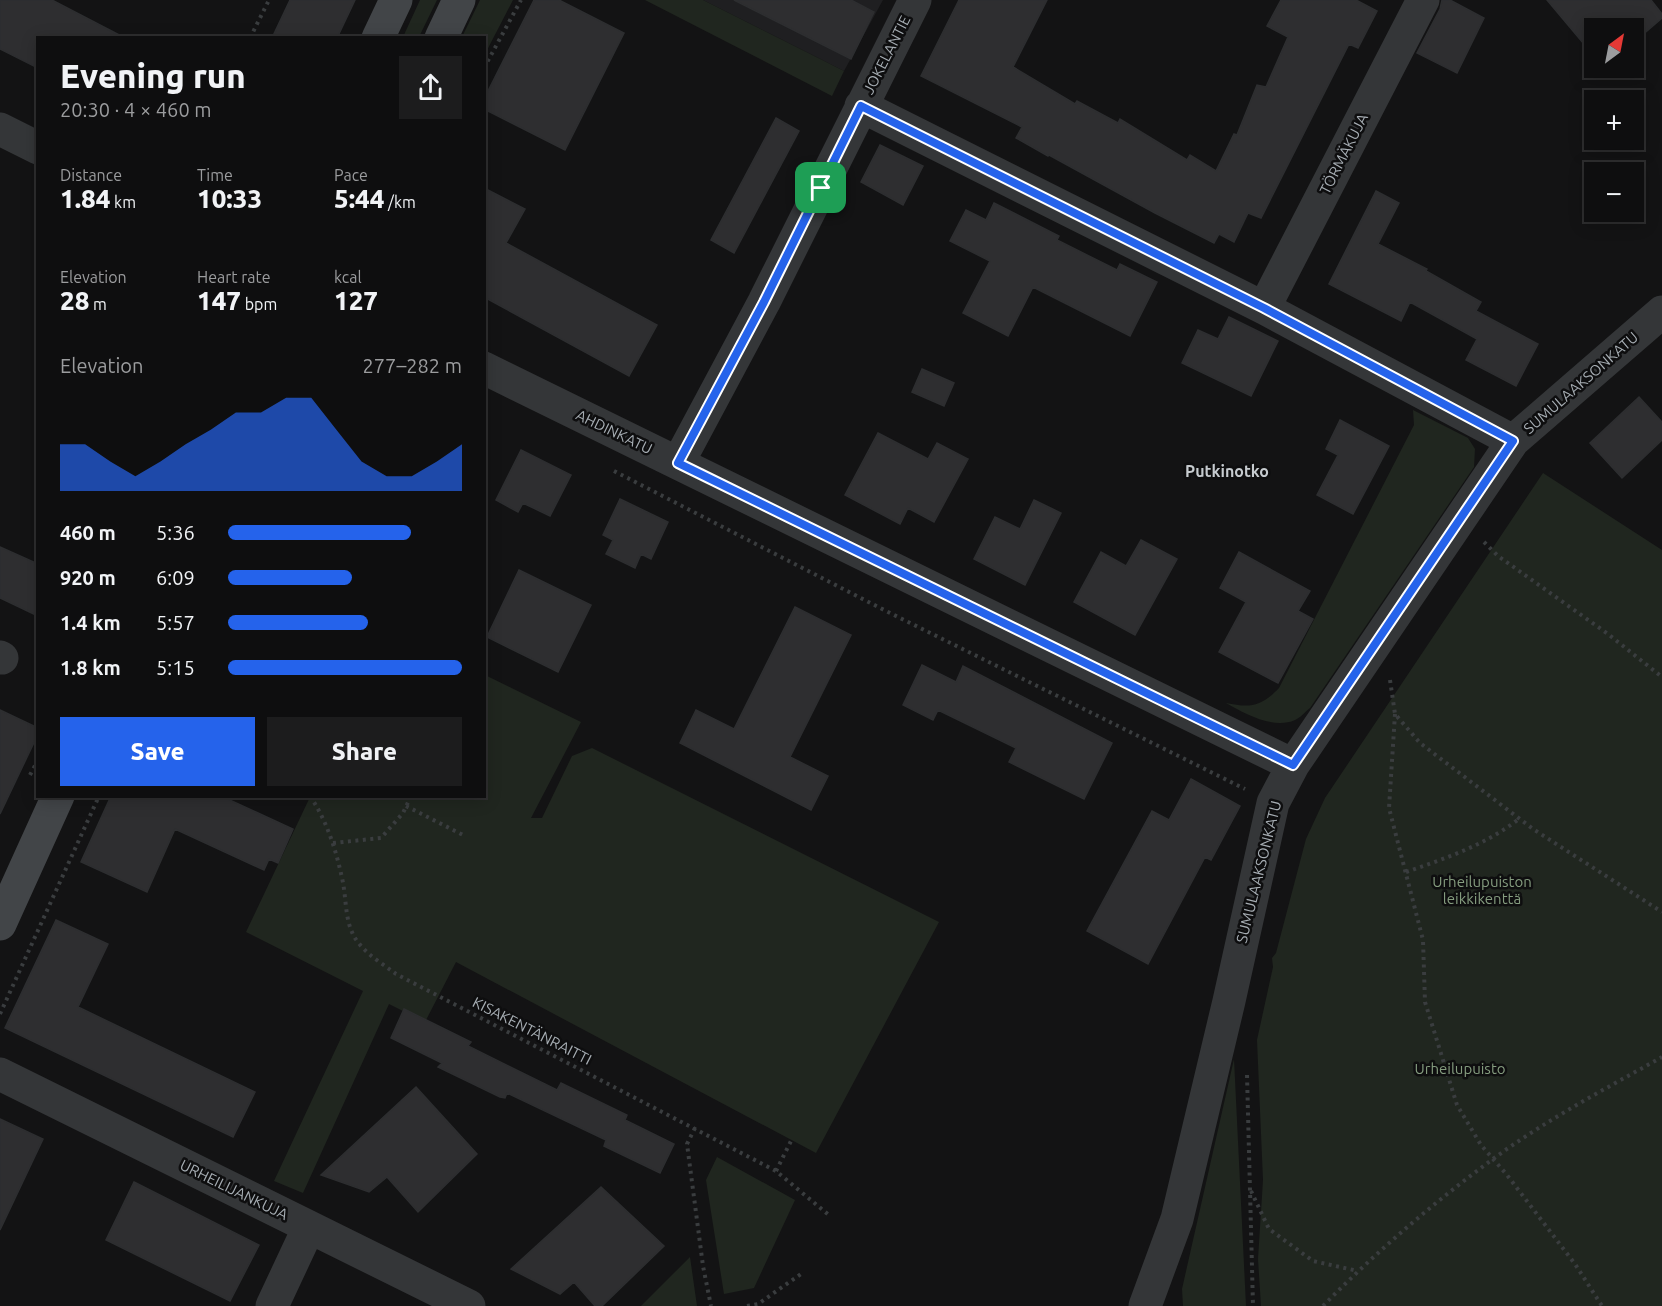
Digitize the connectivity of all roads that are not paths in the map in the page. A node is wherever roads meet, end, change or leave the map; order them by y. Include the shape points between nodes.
1 (396, 0) edge
2 (459, 0) edge
3 (915, 0) edge
4 (1424, 0) edge
5 (379, 36) edge
6 (442, 36) edge
7 (861, 106) junction
8 (0, 129) edge
9 (36, 147) edge
10 (1264, 308) junction
11 (1662, 312) edge
12 (486, 369) edge
13 (1513, 441) junction
14 (678, 463) junction
15 (1293, 765) junction
16 (57, 798) edge
17 (0, 924) edge
18 (0, 1074) edge
19 (309, 1227) junction
20 (272, 1306) edge
21 (469, 1306) edge
22 (1145, 1306) edge

1 - 5 main road
2 - 6 main road
3 - 7 street, JOKELANTIE
4 - 10 street, TÖRMÄKUJA
7 - 10 street
7 - 14 street, JOKELANTIE via 764,302
8 - 9 street
10 - 13 street
11 - 13 street, SUMULAAKSONKATU
12 - 14 street, AHDINKATU
13 - 15 street, SUMULAAKSONKATU
14 - 15 street, AHDINKATU
15 - 22 street, SUMULAAKSONKATU via 1273,803 1177,1219
16 - 17 main road
18 - 19 street, URHEILIJANKUJA
19 - 20 street
19 - 21 street, URHEILIJANKUJA

